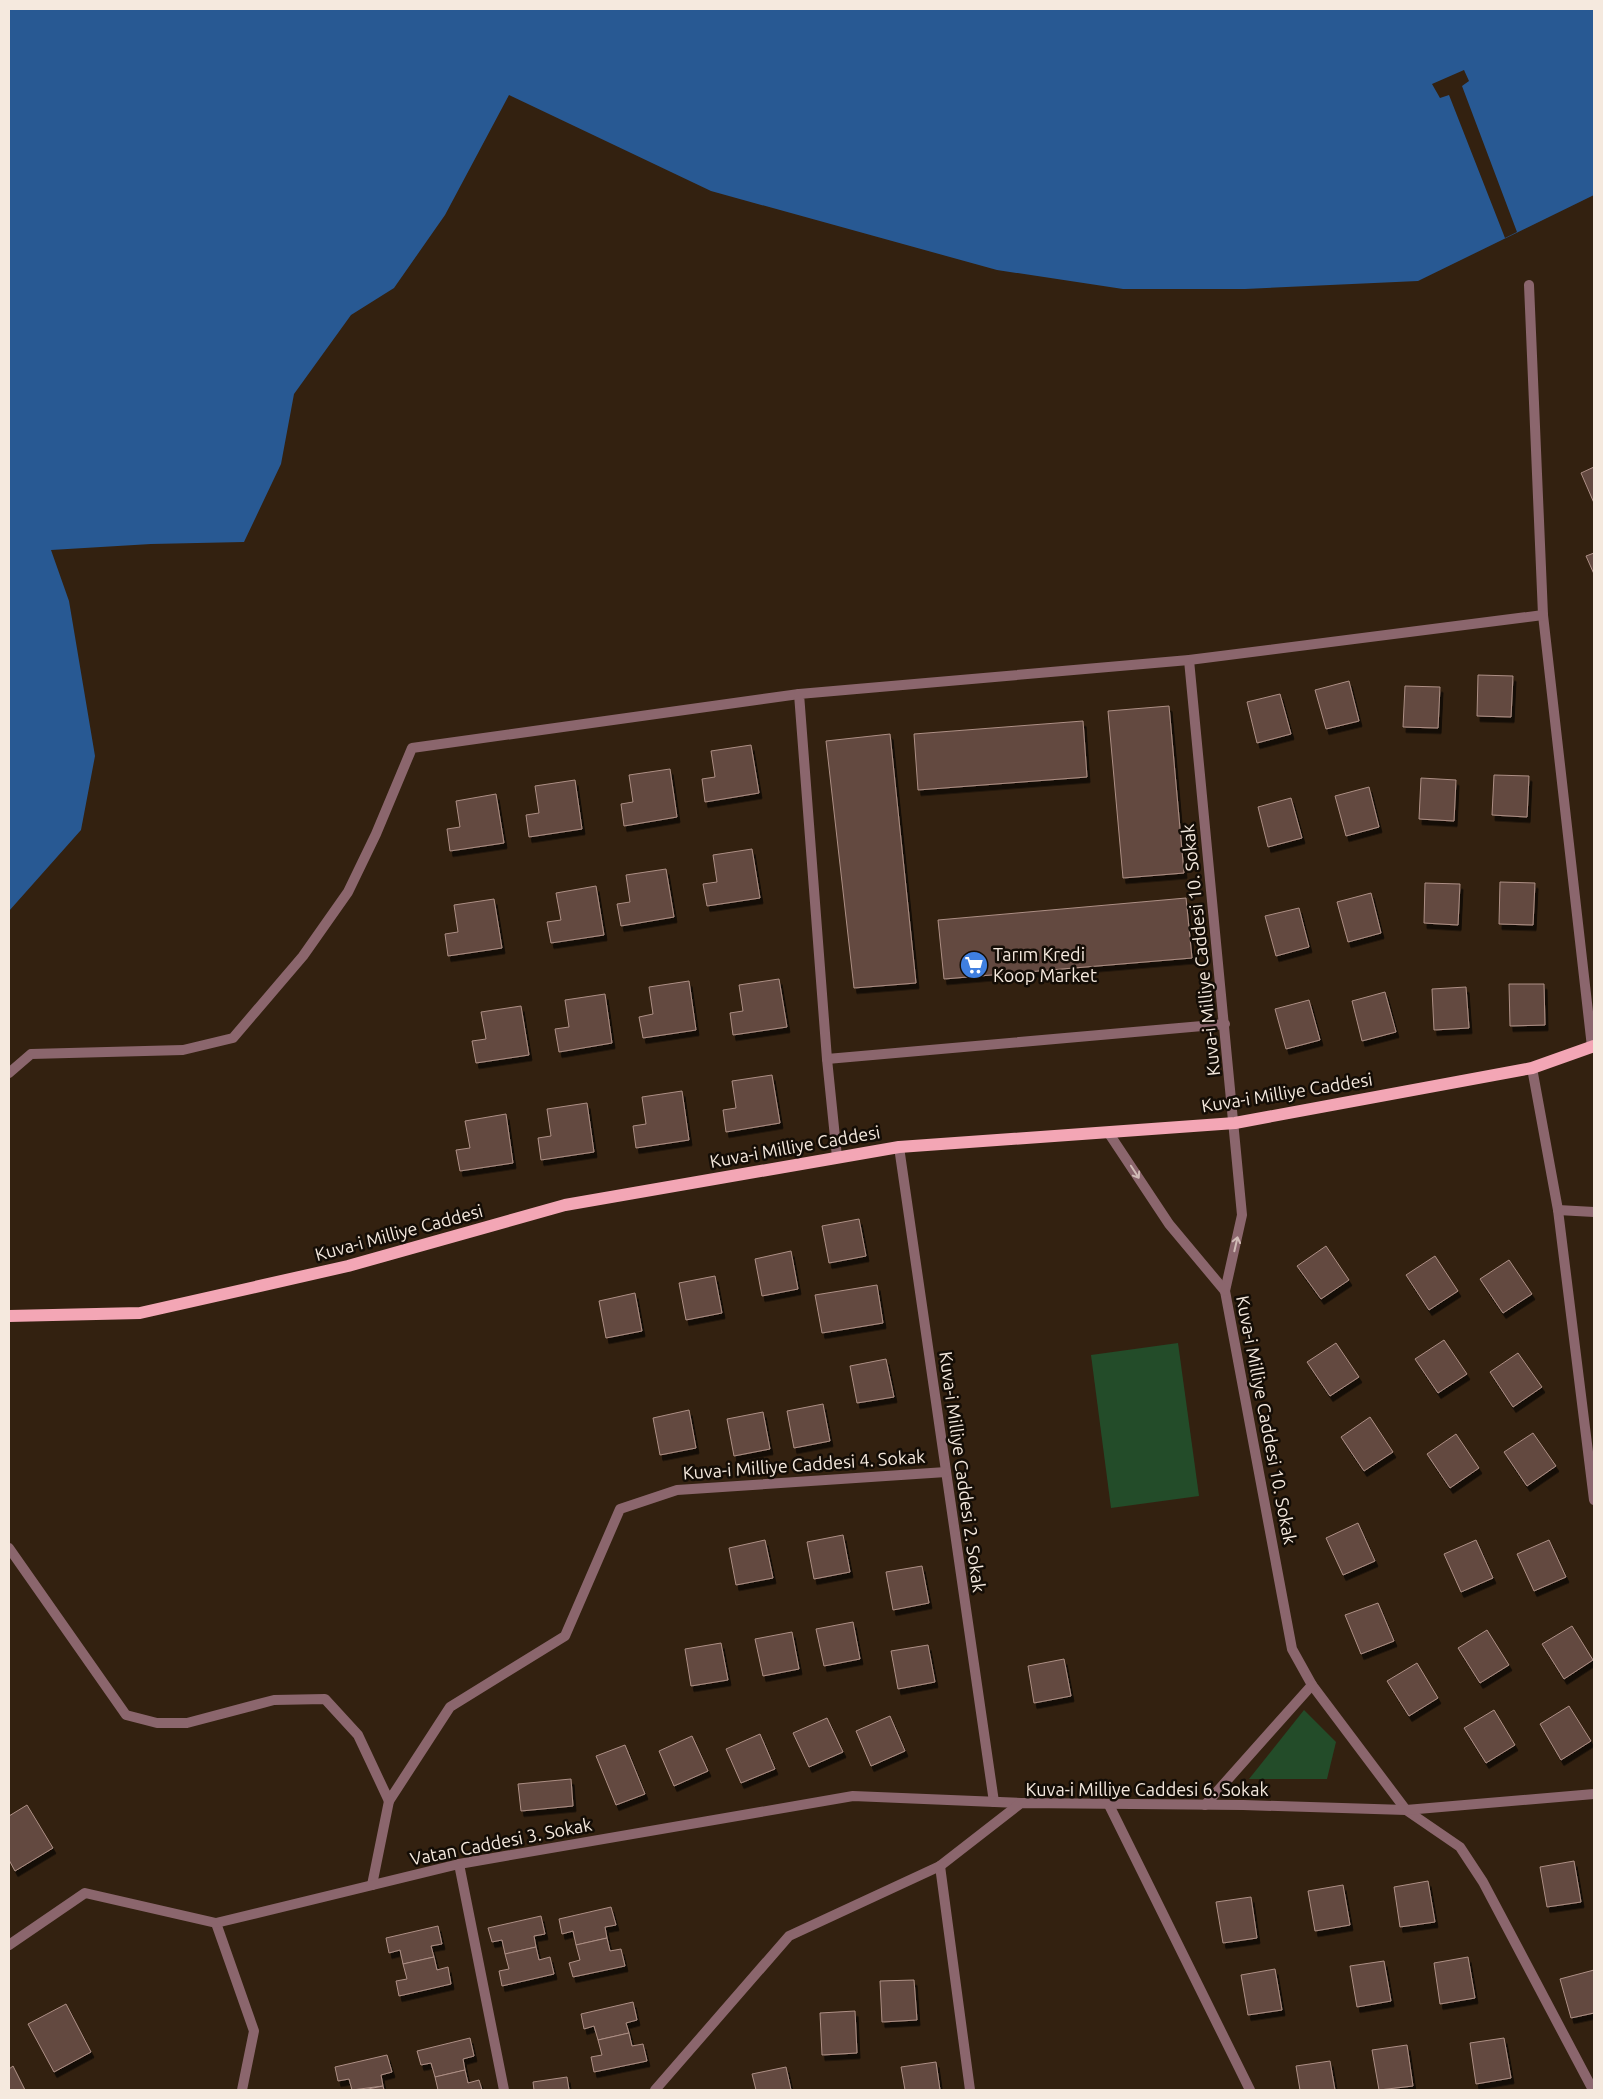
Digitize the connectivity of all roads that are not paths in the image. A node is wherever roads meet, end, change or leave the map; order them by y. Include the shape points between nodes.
1 (1530, 285) dead end
2 (1543, 615) junction
3 (1188, 660) junction
4 (799, 694) junction
5 (1225, 1024) junction
6 (1593, 1047) edge
7 (827, 1058) junction
8 (1532, 1068) junction
9 (9, 1073) edge
10 (1235, 1123) junction
11 (1108, 1132) junction
12 (899, 1147) junction
13 (837, 1156) junction
14 (1558, 1210) junction
15 (1594, 1212) edge
16 (1225, 1291) junction
17 (9, 1316) edge
18 (946, 1472) junction
19 (1594, 1500) edge
20 (9, 1548) edge
21 (1312, 1685) junction
22 (1594, 1794) edge
23 (389, 1801) junction
24 (994, 1802) junction
25 (1021, 1803) junction
26 (1109, 1805) junction
27 (1205, 1806) junction
28 (1406, 1810) junction
29 (459, 1864) junction
30 (940, 1866) junction
31 (372, 1885) junction
32 (216, 1923) junction
33 (9, 1945) edge
34 (242, 2090) edge
35 (504, 2090) edge
36 (656, 2090) edge
37 (970, 2090) edge
38 (1250, 2090) edge
39 (1593, 2090) edge

1 - 2 street
2 - 3 street
2 - 6 street
3 - 4 street
3 - 5 street, Kuva-i Milliye Caddesi 10. Sokak
4 - 7 street
4 - 9 street via 412,748 348,892 303,956 233,1038 183,1050 31,1054
5 - 7 street
5 - 10 street, Kuva-i Milliye Caddesi 10. Sokak
6 - 8 main road, Kuva-i Milliye Caddesi
7 - 13 street
8 - 10 main road, Kuva-i Milliye Caddesi
8 - 14 street
10 - 11 main road, Kuva-i Milliye Caddesi
16 -> 10 street, Kuva-i Milliye Caddesi 10. Sokak via 1242,1215
11 - 12 main road, Kuva-i Milliye Caddesi
11 -> 16 street via 1169,1224
12 - 13 main road, Kuva-i Milliye Caddesi
12 - 18 street, Kuva-i Milliye Caddesi 2. Sokak
13 - 17 main road, Kuva-i Milliye Caddesi via 565,1205 348,1266 140,1313
14 - 15 street
14 - 19 street
16 - 21 street, Kuva-i Milliye Caddesi 10. Sokak via 1292,1649
18 - 23 street, Kuva-i Milliye Caddesi 4. Sokak via 678,1490 620,1509 565,1636 450,1707
18 - 24 street, Kuva-i Milliye Caddesi 2. Sokak
20 - 23 street via 126,1715 157,1722 187,1723 274,1700 325,1699 358,1735
21 - 27 street
21 - 28 street, Kuva-i Milliye Caddesi 10. Sokak
22 - 28 street, Kuva-i Milliye Caddesi 6. Sokak
23 - 31 street
24 - 25 street, Vatan Caddesi 3. Sokak
24 - 29 street, Vatan Caddesi 3. Sokak via 853,1796
25 - 26 street, Kuva-i Milliye Caddesi 6. Sokak
25 - 30 street, Kuva-i Milliye Caddesi 6. Sokak
26 - 27 street, Kuva-i Milliye Caddesi 6. Sokak
26 - 38 street
27 - 28 street, Kuva-i Milliye Caddesi 6. Sokak
28 - 39 street, Kuva-i Milliye Caddesi 10. Sokak via 1460,1847
29 - 31 street, Vatan Caddesi 3. Sokak
29 - 35 street
30 - 36 street, Kuva-i Milliye Caddesi 6. Sokak via 789,1936
30 - 37 street
31 - 32 street, Vatan Caddesi 3. Sokak
32 - 33 street, Vatan Caddesi 3. Sokak via 85,1893
32 - 34 street via 254,2031

